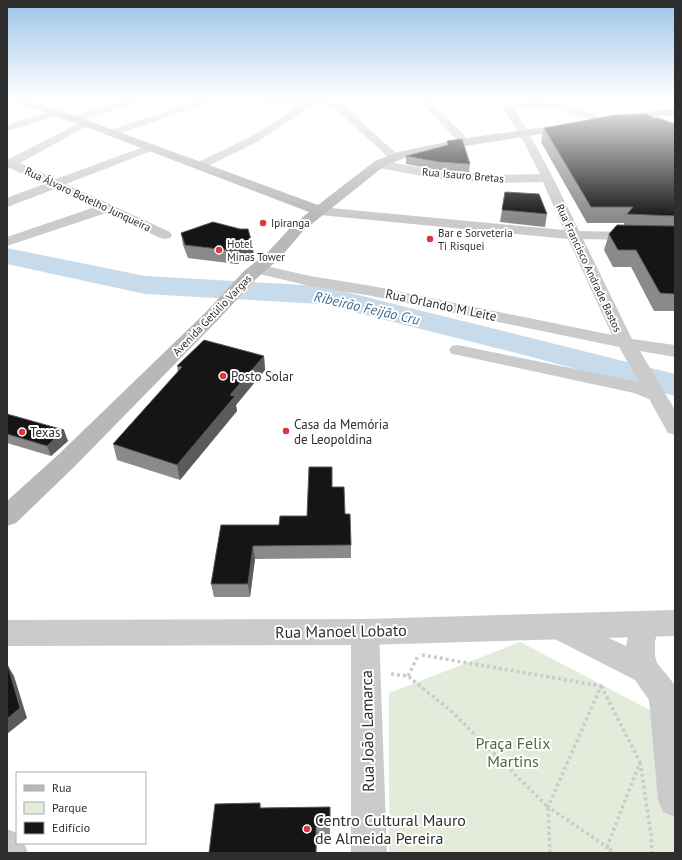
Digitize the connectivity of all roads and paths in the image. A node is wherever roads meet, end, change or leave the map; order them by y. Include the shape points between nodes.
1 (50, 139) edge
2 (128, 139) edge
3 (254, 139) edge
4 (376, 139) edge
5 (478, 139) edge
6 (527, 139) edge
7 (464, 141) joint
8 (150, 148) junction
9 (394, 156) junction
10 (8, 164) edge
11 (379, 164) junction
12 (200, 166) junction
13 (548, 178) junction
14 (54, 184) junction
15 (7, 203) edge
16 (106, 208) junction
17 (320, 211) junction
18 (165, 235) dead end
19 (575, 235) junction
20 (675, 237) edge
21 (7, 242) edge
22 (253, 272) junction
23 (458, 350) dead end
24 (630, 350) junction
25 (675, 351) edge
26 (655, 391) junction
27 (675, 428) edge
28 (7, 516) edge
29 (675, 623) edge
30 (648, 624) junction
31 (557, 626) junction
32 (365, 632) junction
33 (7, 633) edge
34 (411, 654) dead end
35 (419, 654) junction
36 (645, 670) junction
37 (386, 674) dead end
38 (408, 676) junction
39 (601, 686) junction
40 (670, 698) edge
41 (640, 762) junction
42 (675, 800) edge
43 (548, 807) junction
44 (7, 847) edge
45 (607, 847) junction
46 (10, 853) edge
47 (368, 853) edge
48 (550, 853) edge
49 (608, 853) edge
50 (615, 853) edge
51 (652, 853) edge

1 - 10 street
2 - 8 main road
3 - 12 street
4 - 9 street
5 - 7 main road, Avenida Getúlio Vargas
6 - 13 street, Rua Francisco Andrade Bastos
7 - 9 main road, Avenida Getúlio Vargas
8 - 12 main road
8 - 14 street
9 - 11 main road, Avenida Getúlio Vargas
10 - 14 street, Rua Álvaro Botelho Junqueira
11 - 13 street, Rua Isauro Bretas via 469,178
11 - 17 main road, Avenida Getúlio Vargas
12 - 17 main road
13 - 19 street, Rua Francisco Andrade Bastos
14 - 15 street
14 - 16 street, Rua Álvaro Botelho Junqueira
16 - 18 street, Rua Álvaro Botelho Junqueira
16 - 21 street
17 - 19 street
17 - 22 main road, Avenida Getúlio Vargas via 298,228 274,256
19 - 20 street
19 - 24 street, Rua Francisco Andrade Bastos via 593,278
22 - 24 street, Rua Orlando M Leite via 372,291
22 - 28 main road, Avenida Getúlio Vargas via 67,460
23 - 26 street
24 - 25 street, Rua Orlando M Leite
24 - 26 street, Rua Francisco Andrade Bastos
26 - 27 street, Rua Francisco Andrade Bastos
29 - 30 street, Rua Manoel Lobato
30 - 31 street, Rua Manoel Lobato
30 - 36 street via 640,641 640,653
31 - 32 street, Rua Manoel Lobato
31 - 36 street
32 - 33 street, Rua Manoel Lobato
32 - 47 street, Rua João Lamarca
34 - 35 path
35 - 38 path
35 - 39 path
36 - 40 street
37 - 38 path
38 - 43 path via 452,712
39 - 41 path
39 - 43 path
40 - 42 street
41 - 45 path
41 - 51 path
43 - 45 path
43 - 48 path
44 - 46 street
45 - 49 path
45 - 50 path

